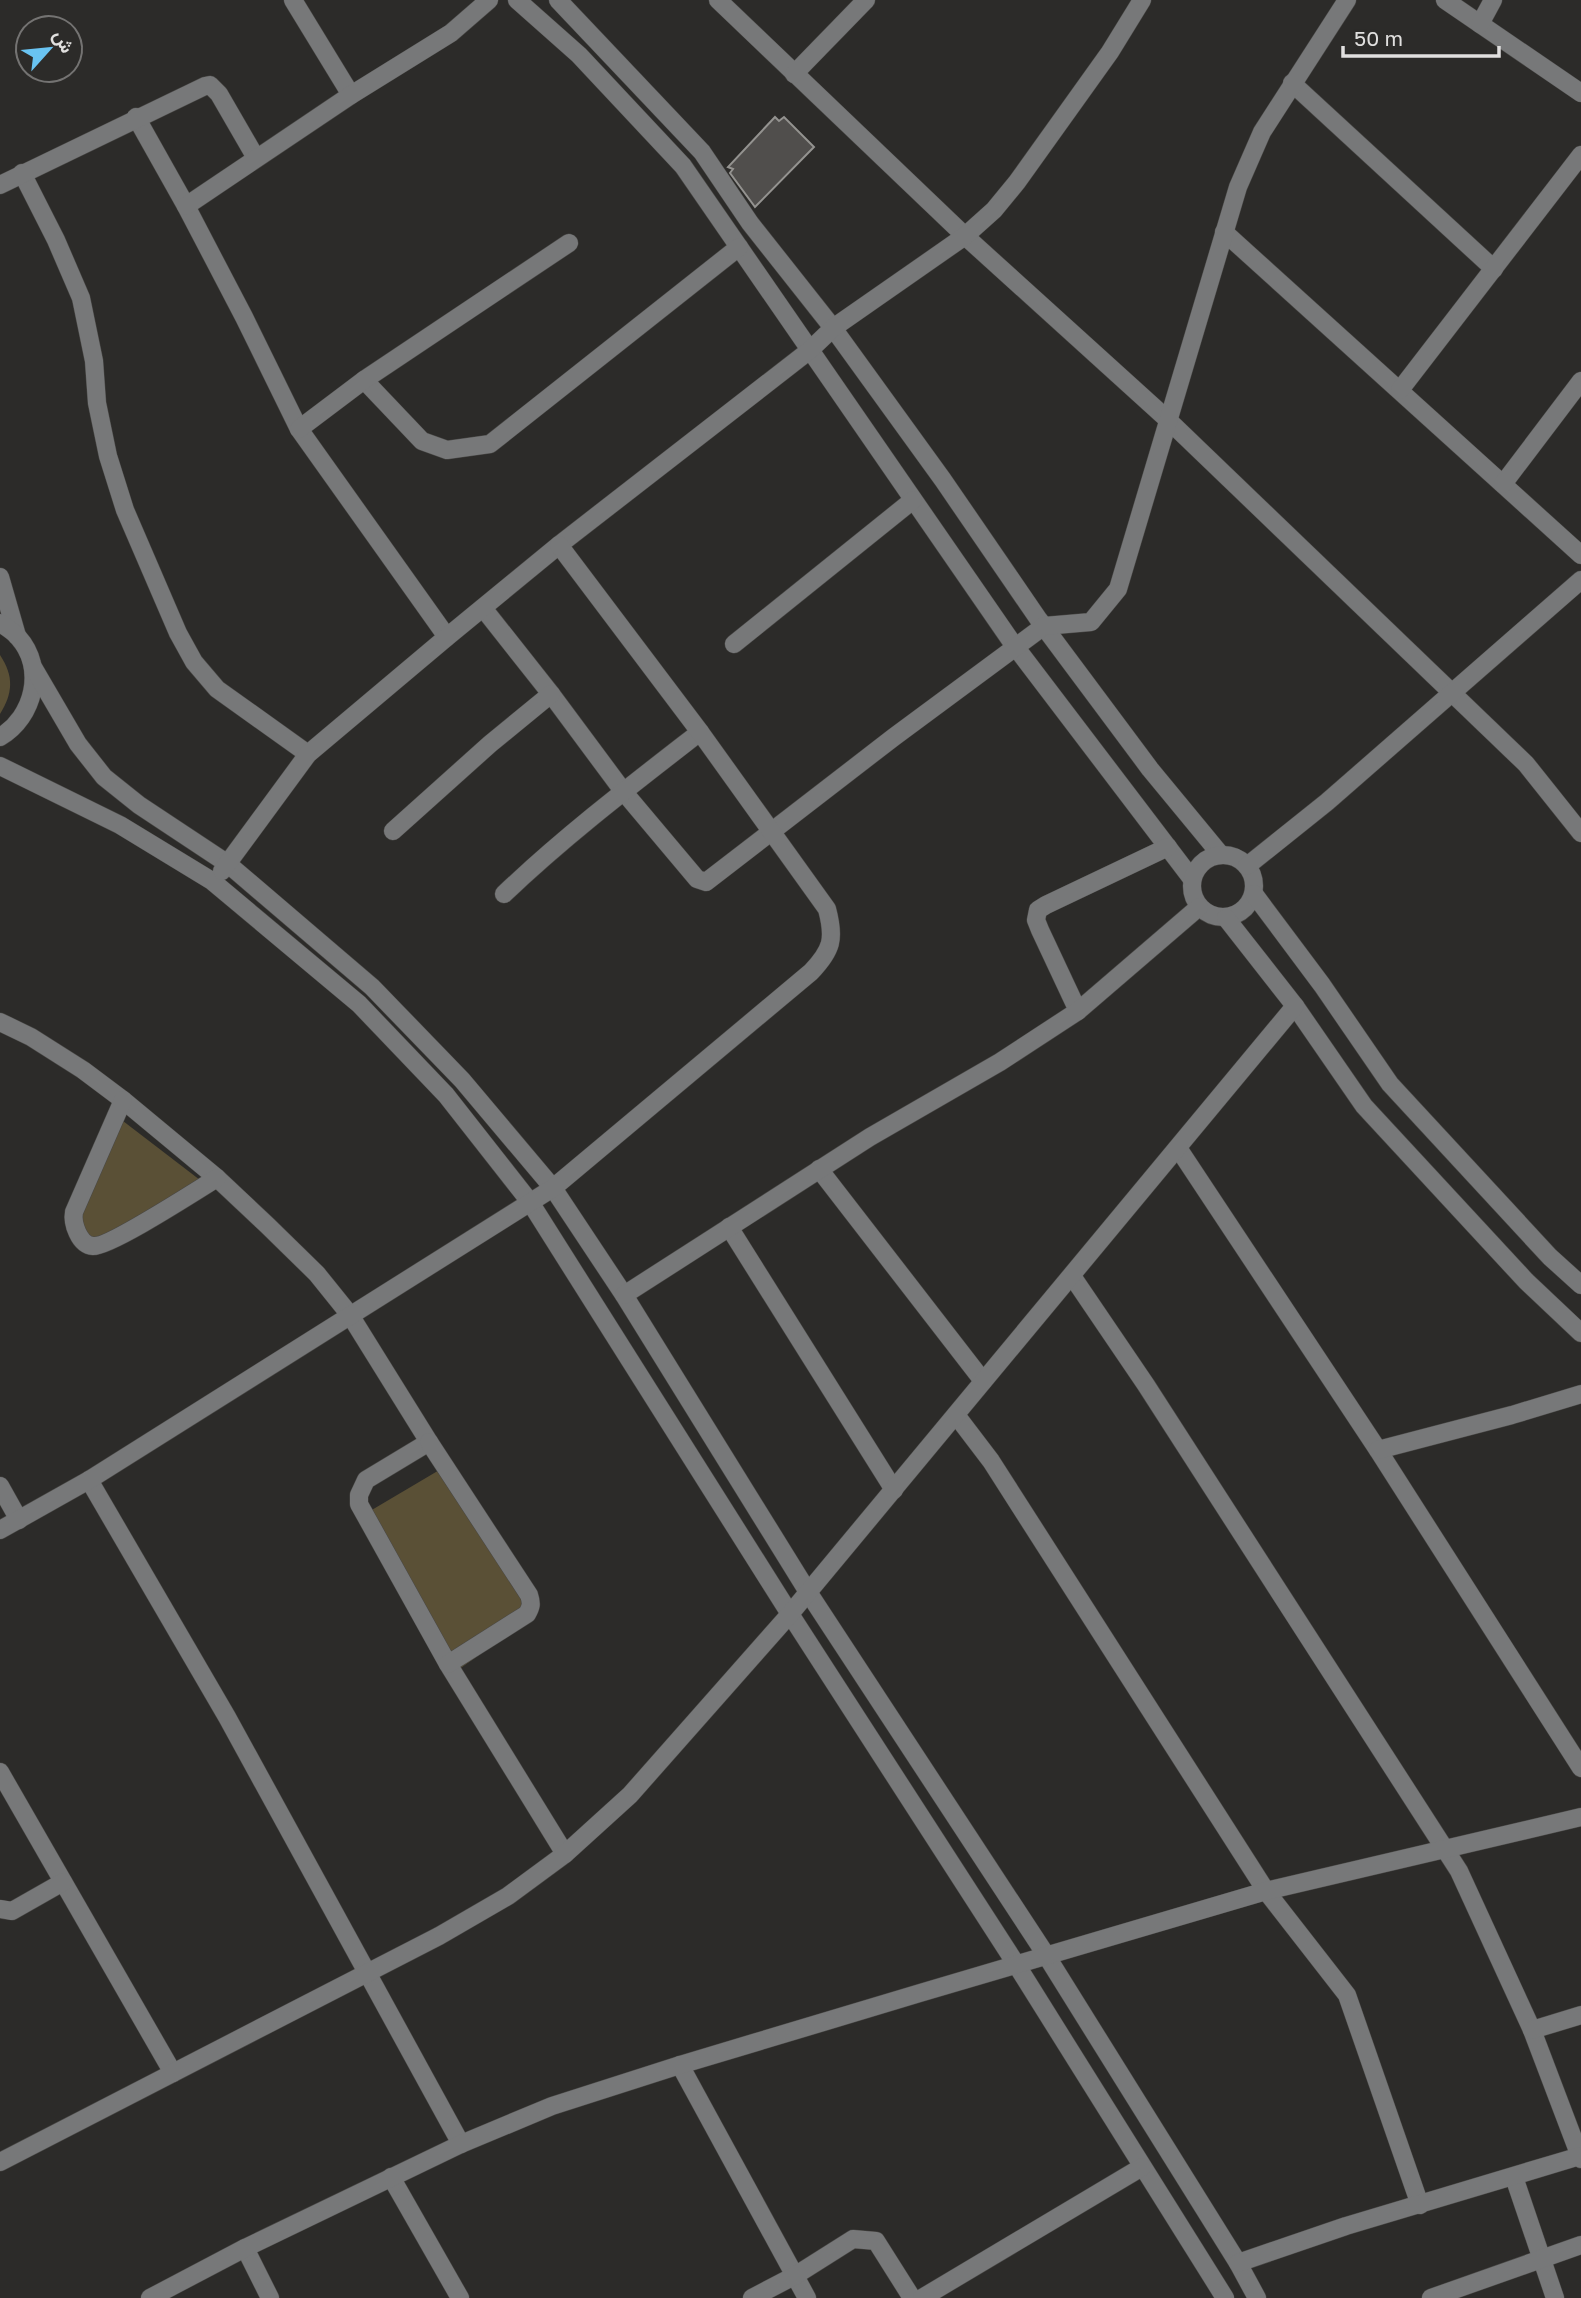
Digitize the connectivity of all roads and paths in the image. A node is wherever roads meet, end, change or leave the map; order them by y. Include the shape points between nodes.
1 (293, 0) edge
2 (489, 0) edge
3 (517, 0) edge
4 (558, 0) edge
5 (718, 0) edge
6 (866, 0) edge
7 (1142, 0) edge
8 (1347, 0) edge
9 (1445, 0) edge
10 (1493, 0) edge
11 (1480, 24) junction
12 (794, 74) junction
13 (1292, 83) junction
14 (1581, 93) edge
15 (351, 95) junction
16 (136, 117) junction
17 (1581, 155) edge
18 (256, 158) junction
19 (22, 173) junction
20 (0, 185) edge
21 (186, 206) junction
22 (1224, 232) junction
23 (965, 236) junction
24 (569, 243) dead end
25 (739, 247) junction
26 (1494, 269) junction
27 (832, 328) junction
28 (810, 349) junction
29 (364, 380) junction
30 (1581, 381) edge
31 (1400, 390) junction
32 (1167, 419) junction
33 (299, 429) junction
34 (1503, 484) junction
35 (913, 500) junction
36 (559, 545) junction
37 (1581, 555) edge
38 (0, 577) edge
39 (1581, 580) edge
40 (483, 608) junction
41 (0, 623) edge
42 (1044, 626) junction
43 (17, 636) junction
44 (447, 636) junction
45 (734, 643) dead end
46 (1015, 648) junction
47 (33, 667) junction
48 (1451, 692) junction
49 (551, 694) junction
50 (701, 732) junction
51 (0, 737) edge
52 (308, 754) junction
53 (0, 766) edge
54 (623, 792) junction
55 (393, 831) dead end
56 (772, 831) junction
57 (1581, 833) edge
58 (1168, 847) junction
59 (1221, 855) junction
60 (228, 864) junction
61 (1247, 866) junction
62 (1192, 879) junction
63 (212, 881) junction
64 (504, 894) dead end
65 (1254, 894) junction
66 (1199, 907) junction
67 (1226, 918) junction
68 (1295, 1006) junction
69 (1078, 1011) junction
70 (0, 1022) edge
71 (123, 1100) junction
72 (1178, 1148) junction
73 (819, 1169) junction
74 (217, 1178) junction
75 (553, 1188) junction
76 (530, 1202) junction
77 (729, 1227) junction
78 (1072, 1276) junction
79 (1581, 1285) edge
80 (624, 1295) junction
81 (350, 1315) junction
82 (1581, 1333) edge
83 (983, 1381) junction
84 (1581, 1394) edge
85 (956, 1415) junction
86 (429, 1442) junction
87 (1378, 1450) junction
88 (89, 1480) junction
89 (0, 1486) edge
90 (894, 1490) junction
91 (19, 1520) junction
92 (0, 1530) edge
93 (808, 1592) junction
94 (790, 1614) junction
95 (448, 1664) junction
96 (1581, 1768) edge
97 (0, 1772) edge
98 (1581, 1817) edge
99 (1445, 1851) junction
100 (565, 1854) junction
101 (63, 1882) junction
102 (1266, 1891) junction
103 (0, 1909) edge
104 (1046, 1955) junction
105 (1016, 1964) junction
106 (369, 1973) junction
107 (1581, 2015) edge
108 (1532, 2030) junction
109 (680, 2065) junction
110 (173, 2073) junction
111 (461, 2144) junction
112 (1581, 2157) edge
113 (0, 2162) edge
114 (1142, 2167) junction
115 (391, 2177) junction
116 (1514, 2178) junction
117 (1420, 2206) junction
118 (1581, 2245) edge
119 (245, 2248) junction
120 (1542, 2257) junction
121 (1238, 2263) junction
122 (796, 2275) junction
123 (150, 2298) edge
124 (270, 2298) edge
125 (460, 2298) edge
126 (751, 2298) edge
127 (807, 2298) edge
128 (912, 2298) edge
129 (922, 2298) edge
130 (1225, 2298) edge
131 (1257, 2298) edge
132 (1431, 2298) edge
133 (1555, 2298) edge

1 - 15 street
2 - 15 street via 451,33
3 - 25 street via 579,55 684,166
4 - 27 street via 702,152
5 - 12 street
6 - 12 street
7 - 23 street via 1017,183
8 - 13 street
9 - 11 street
10 - 11 street
11 - 14 street
12 - 23 street
13 - 22 street via 1262,132
13 - 26 street
15 - 18 street
16 - 18 street via 210,85
16 - 19 street
16 - 21 street
17 - 26 street
18 - 21 street
19 - 20 street
19 - 52 street via 81,298 108,456 125,510 178,634 217,688
21 - 33 street
22 - 31 street
22 - 32 street
23 - 27 street
23 - 32 street
24 - 29 street
25 - 28 street
25 - 29 street via 491,444 447,450 422,441
26 - 31 street
27 - 28 street
27 - 42 street
28 - 35 street
28 - 36 street
29 - 33 street
30 - 34 street
31 - 34 street
32 - 42 street via 1118,589 1091,622
32 - 48 street
33 - 44 street
34 - 37 street
35 - 45 street
35 - 46 street
36 - 40 street
36 - 50 street
38 - 43 street
39 - 48 street
40 - 44 street
40 - 49 street
41 - 43 street
42 - 46 street
42 - 59 street via 1150,769
43 - 47 street
44 - 52 street
46 - 56 street
46 - 58 street
47 - 51 street via 30,702 22,718
47 - 60 street via 78,744 104,777
48 - 57 street via 1526,764
48 - 61 street
49 - 54 street
49 - 55 street
50 - 54 street
50 - 56 street
52 - 60 street
53 - 63 street via 120,825
54 - 56 street via 702,881 711,879
54 - 64 street
56 - 75 street via 827,909 832,942 825,958
58 - 62 street
58 - 69 street via 1038,910 1036,920
59 - 61 street via 1240,859
59 - 62 street via 1203,862
60 - 63 street
60 - 75 street via 372,987 462,1080
61 - 65 street
62 - 66 street
63 - 76 street via 359,1004 446,1095
65 - 67 street via 1244,911
65 - 79 street via 1390,1084
66 - 67 street
66 - 69 street
67 - 68 street
68 - 72 street
68 - 82 street via 1363,1106 1526,1281
69 - 73 street
70 - 71 street via 31,1037
71 - 74 street
71 - 74 street via 72,1220 89,1245 103,1245 122,1236
72 - 78 street
72 - 87 street
73 - 77 street
73 - 83 street
74 - 81 street via 317,1274
75 - 76 street
75 - 80 street
76 - 81 street
76 - 94 street
77 - 80 street
77 - 90 street
78 - 83 street
78 - 99 street
80 - 93 street
81 - 86 street
81 - 88 street
83 - 85 street
84 - 87 street
85 - 90 street
85 - 102 street via 991,1461
86 - 95 street via 366,1480 359,1504
86 - 95 street via 532,1602 527,1614
87 - 96 street
88 - 91 street
88 - 106 street
89 - 91 street
90 - 93 street
91 - 92 street
93 - 94 street
93 - 104 street
94 - 100 street via 630,1795
94 - 105 street
95 - 100 street
97 - 101 street
98 - 99 street
99 - 102 street
99 - 108 street via 1469,1890
100 - 106 street via 508,1896
101 - 103 street via 12,1910
101 - 110 street
102 - 104 street
102 - 117 street via 1347,1995
104 - 105 street
104 - 121 street
105 - 109 street
105 - 114 street
106 - 110 street
106 - 111 street
107 - 108 street
108 - 112 street
109 - 111 street via 552,2106
109 - 122 street
110 - 113 street
111 - 115 street
112 - 116 street
114 - 129 street
114 - 130 street
115 - 119 street
115 - 125 street
116 - 117 street
116 - 120 street
117 - 121 street
118 - 120 street
119 - 123 street
119 - 124 street
120 - 132 street
120 - 133 street
121 - 131 street
122 - 126 street
122 - 127 street
122 - 128 street via 853,2239 876,2241

